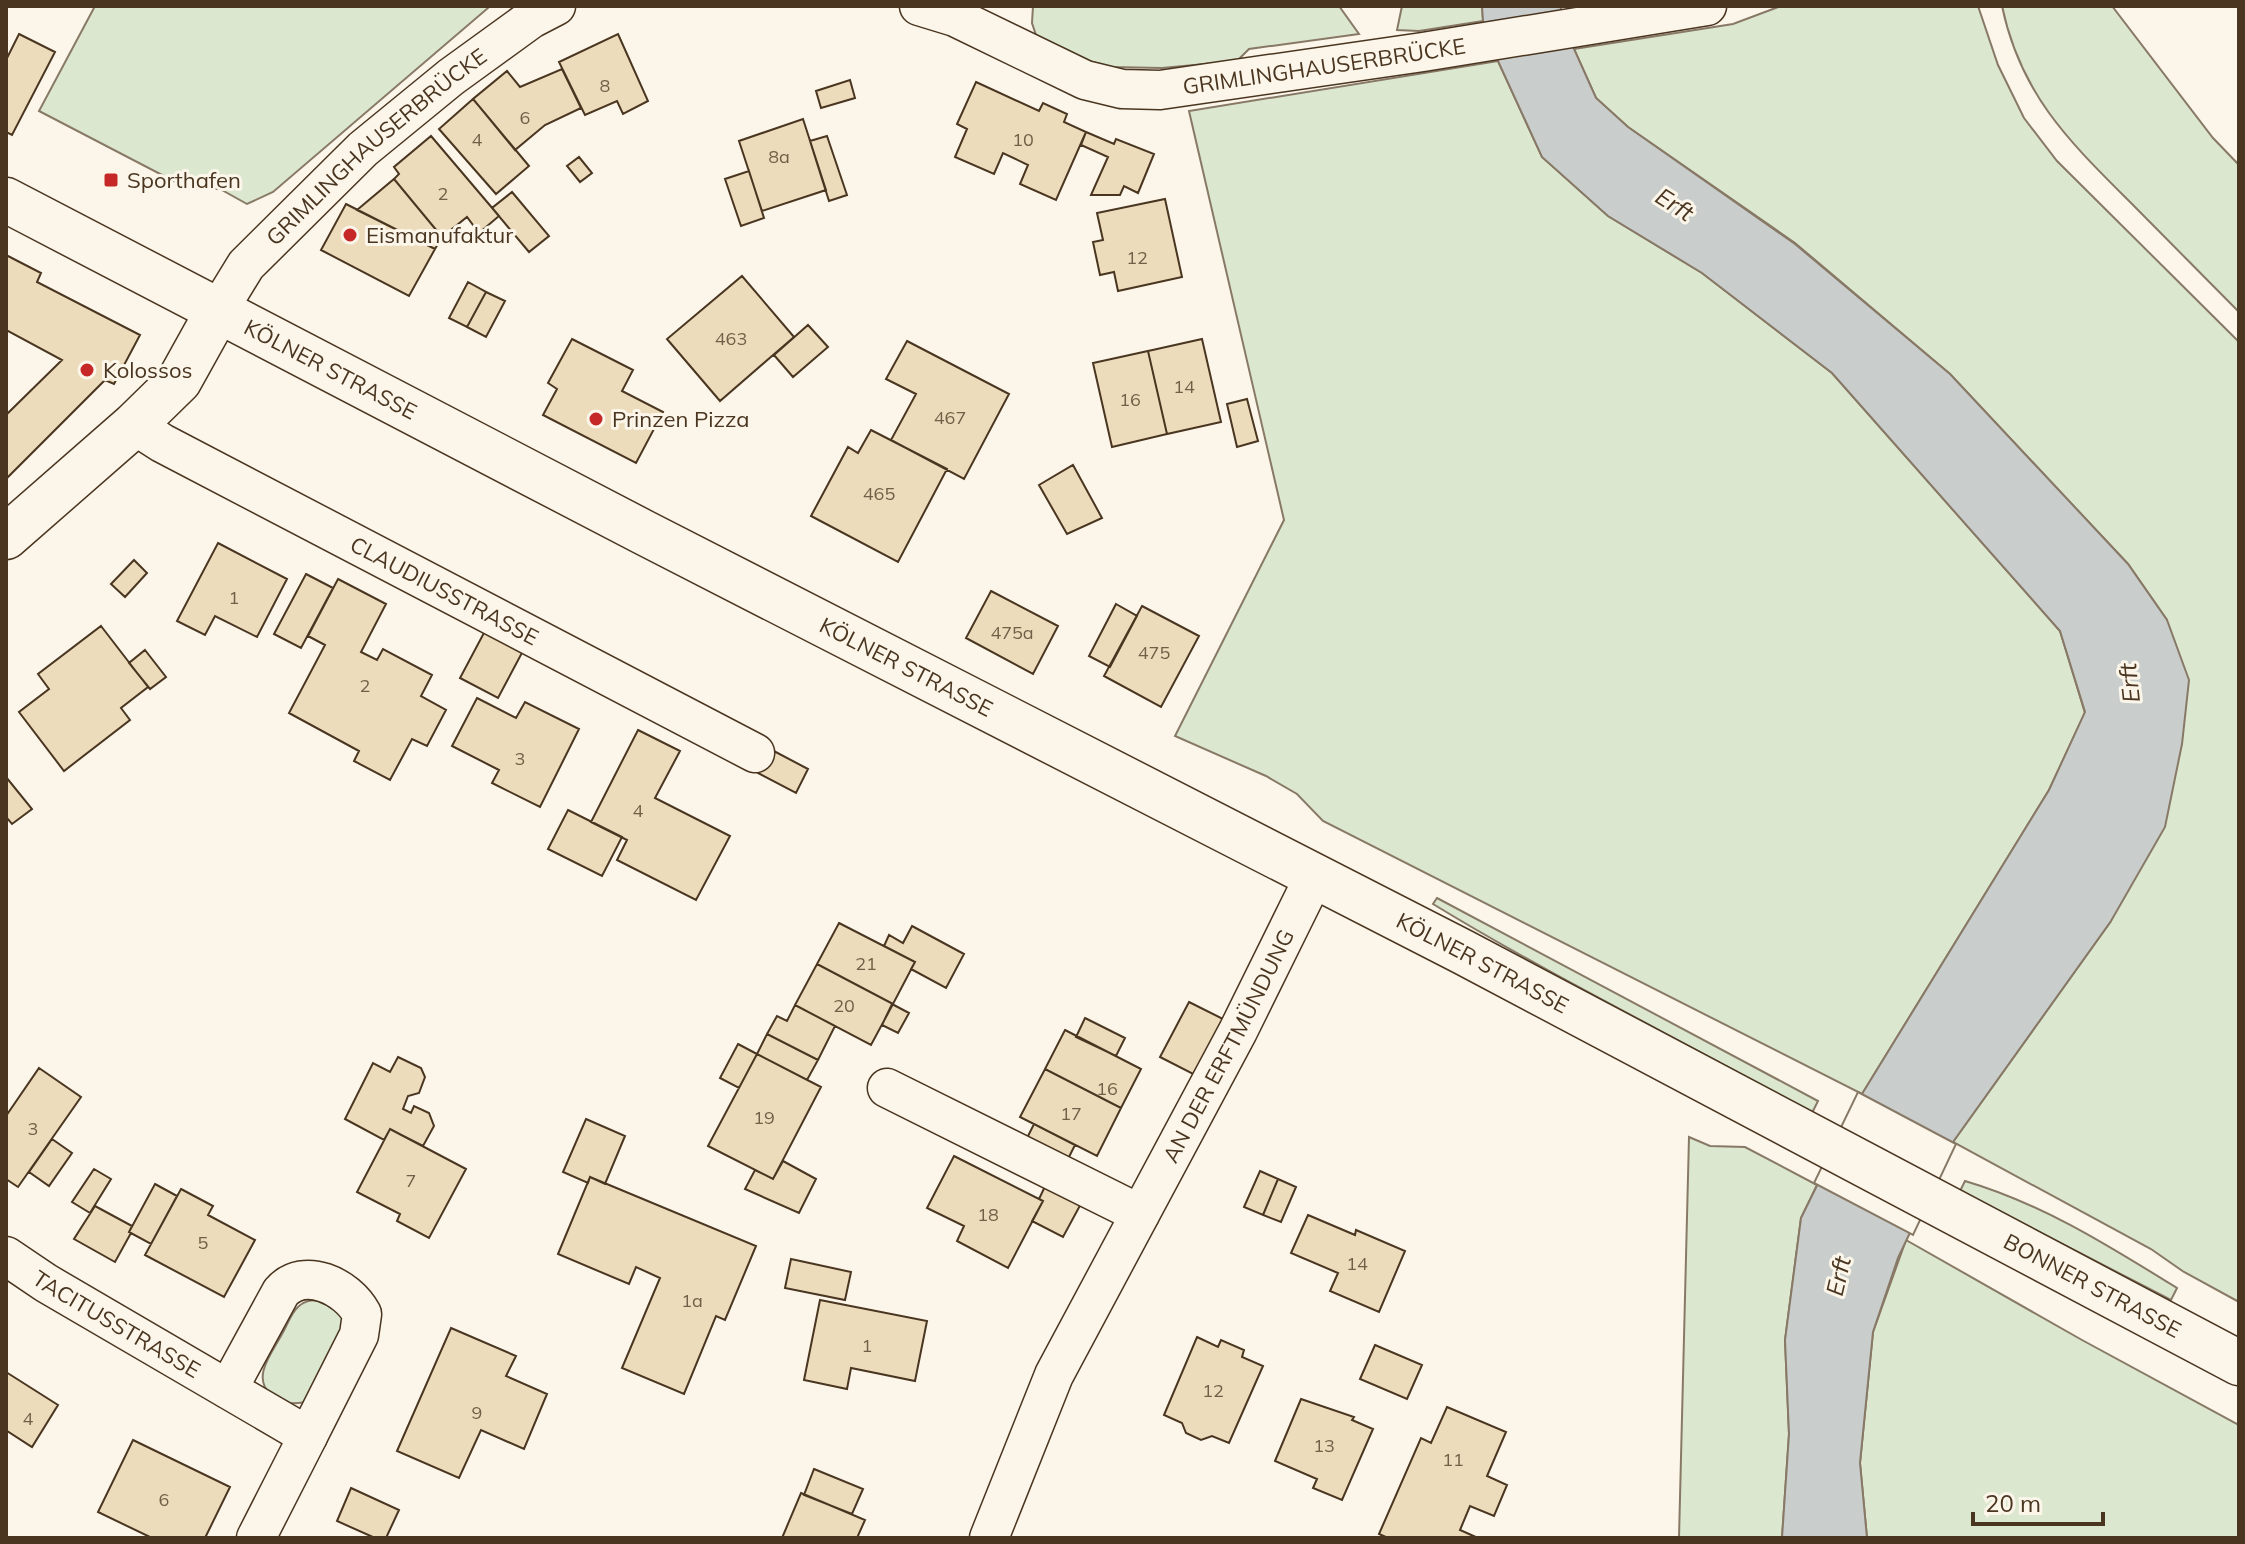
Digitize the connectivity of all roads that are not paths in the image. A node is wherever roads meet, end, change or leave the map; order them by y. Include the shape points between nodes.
1 (556, 6) edge
2 (919, 6) edge
3 (1707, 6) edge
4 (967, 12) edge
5 (6, 200) edge
6 (219, 309) junction
7 (134, 425) junction
8 (6, 537) edge
9 (755, 753) dead end
10 (1314, 877) junction
11 (887, 1088) dead end
12 (1947, 1208) joint
13 (1140, 1214) junction
14 (6, 1256) edge
15 (2239, 1363) edge
16 (228, 1389) junction
17 (308, 1436) junction
18 (256, 1538) edge
19 (989, 1538) edge

1 - 6 street, GRIMLINGHAUSERBRÜCKE via 451,77 363,149 246,265
2 - 4 street, GRIMLINGHAUSERBRÜCKE
3 - 4 street, GRIMLINGHAUSERBRÜCKE via 1160,90 1122,89 1085,80
5 - 6 main road, KÖLNER STRASSE
6 - 7 main road via 179,381
6 - 10 main road, KÖLNER STRASSE
7 - 8 main road
7 - 9 street, CLAUDIUSSTRASSE
10 - 12 main road, KÖLNER STRASSE
10 - 13 street, AN DER ERFTMÜNDUNG
11 - 13 street
12 - 15 main road, BONNER STRASSE
13 - 19 street, AN DER ERFTMÜNDUNG via 1054,1375
14 - 16 street, TACITUSSTRASSE
16 - 17 street, TACITUSSTRASSE
16 - 17 street via 288,1284 319,1280 350,1298 362,1314 359,1335
17 - 18 street

